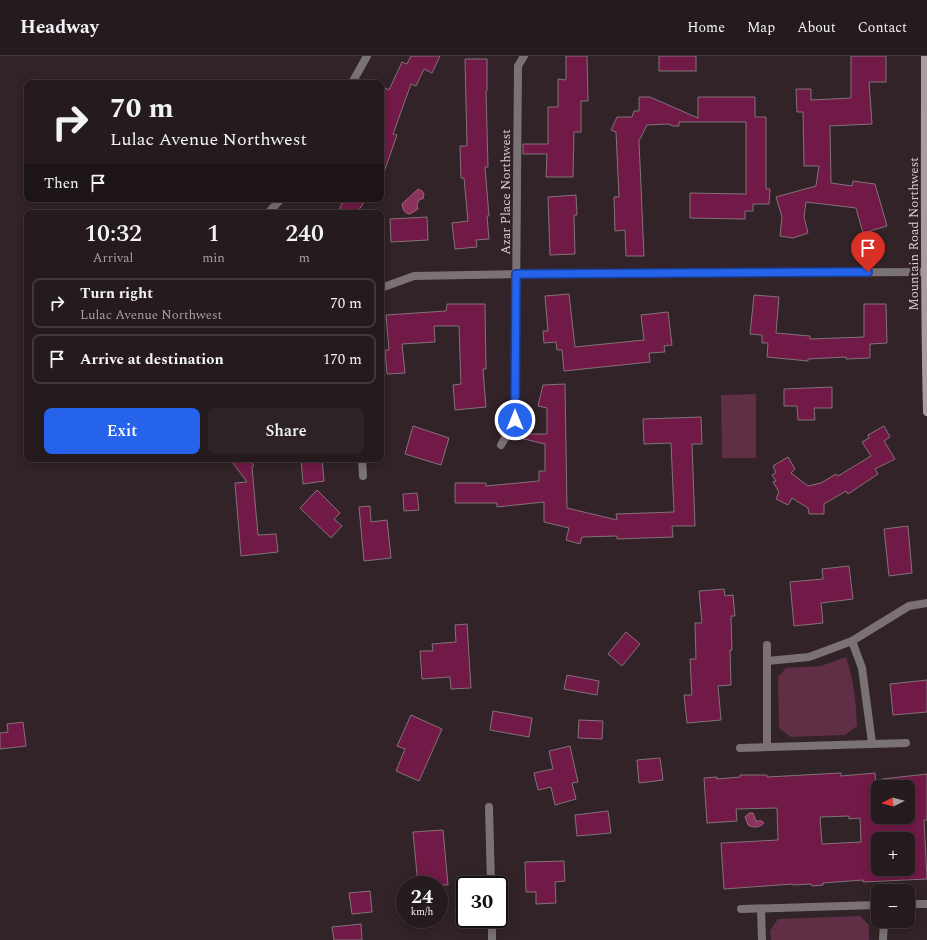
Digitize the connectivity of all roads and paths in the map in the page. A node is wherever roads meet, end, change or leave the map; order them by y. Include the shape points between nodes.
1 (367, 56) edge
2 (524, 56) edge
3 (925, 56) edge
4 (354, 80) edge
5 (278, 202) edge
6 (271, 210) edge
7 (925, 272) junction
8 (516, 274) junction
9 (384, 287) edge
10 (927, 412) edge
11 (501, 445) dead end
12 (362, 462) edge
13 (363, 476) dead end
14 (927, 603) edge
15 (852, 641) junction
16 (767, 645) dead end
17 (767, 661) junction
18 (872, 743) junction
19 (906, 743) dead end
20 (767, 747) junction
21 (740, 748) dead end
22 (489, 807) dead end
23 (491, 876) edge
24 (915, 904) edge
25 (927, 904) edge
26 (871, 905) edge
27 (761, 908) junction
28 (741, 909) dead end
29 (492, 928) edge
30 (884, 928) edge
31 (492, 940) edge
32 (762, 940) edge
33 (883, 940) edge

1 - 4 street
2 - 8 street, Azar Place Northwest via 518,66
3 - 7 street, Mountain Road Northwest
5 - 6 street
7 - 8 street
7 - 10 street, Mountain Road Northwest
8 - 9 street via 414,276
8 - 11 street, Azar Place Northwest via 515,420
12 - 13 street
14 - 15 street via 909,606
15 - 17 street via 809,658
15 - 18 street via 862,668
16 - 17 street
17 - 20 street
18 - 19 street
18 - 20 street
20 - 21 street
22 - 23 street
24 - 25 street
26 - 27 street
27 - 28 street
27 - 32 street
29 - 31 street
30 - 33 street

